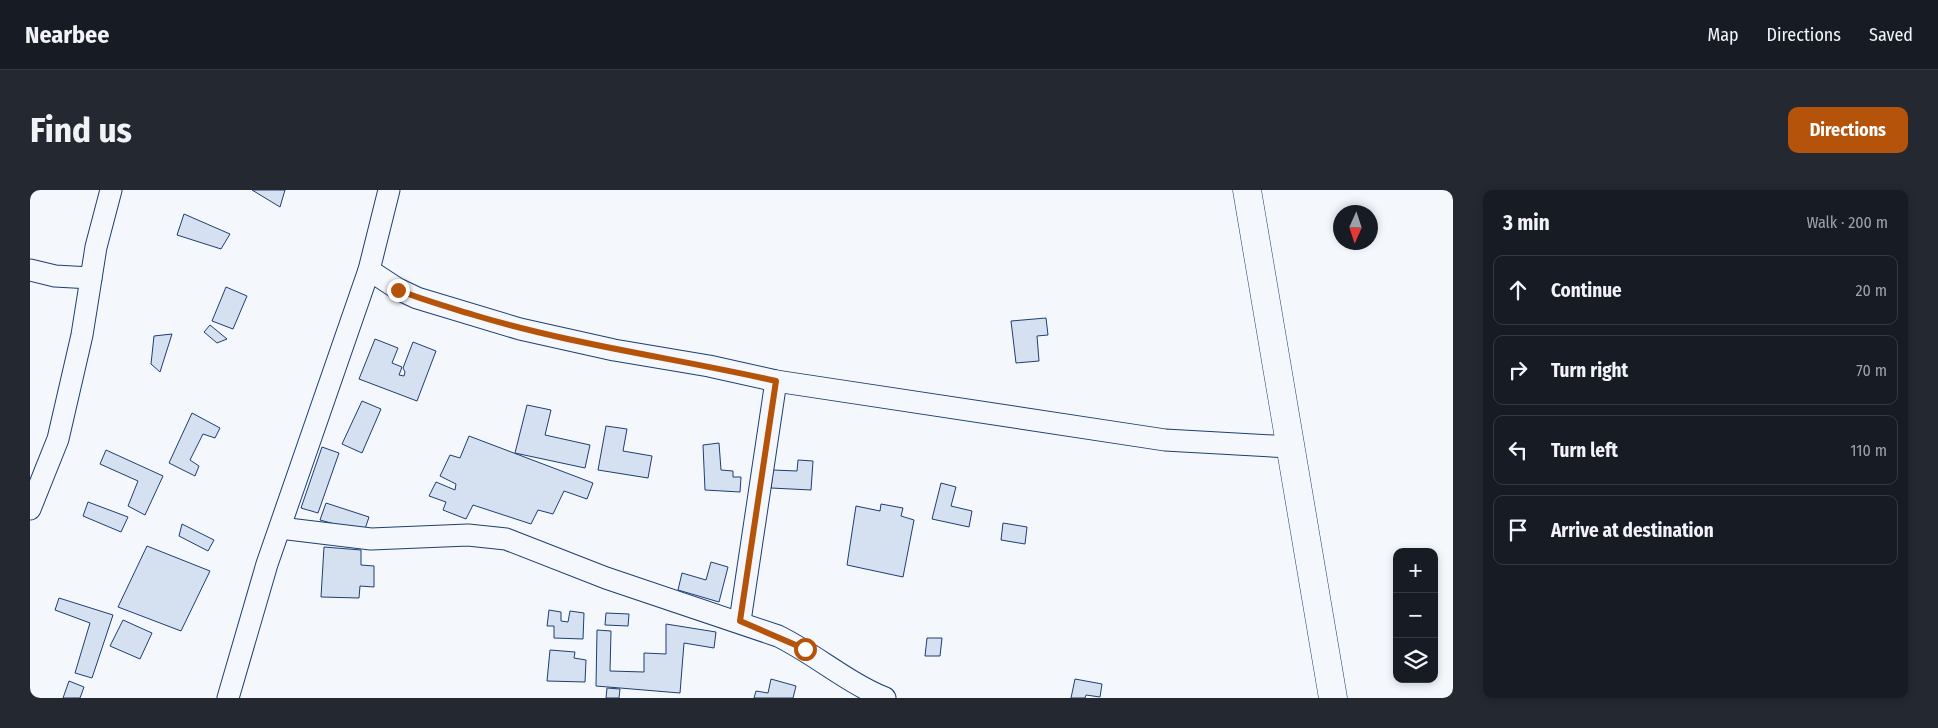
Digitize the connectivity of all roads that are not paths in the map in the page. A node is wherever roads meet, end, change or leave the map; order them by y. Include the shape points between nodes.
1 (111, 190) edge
2 (389, 190) edge
3 (1247, 190) edge
4 (30, 270) edge
5 (369, 270) junction
6 (91, 278) junction
7 (776, 381) junction
8 (1290, 447) junction
9 (30, 509) edge
10 (280, 528) junction
11 (740, 621) junction
12 (228, 698) edge
13 (885, 698) edge
14 (1333, 698) edge

1 - 6 street
2 - 5 street
3 - 8 street
4 - 6 street via 55,276
5 - 7 street via 398,290 417,298 520,329
5 - 10 street
6 - 9 street via 82,335 58,439
7 - 8 street via 1165,440
7 - 11 street
8 - 14 street
10 - 11 street via 371,539 468,535 506,539 606,578
10 - 12 street
11 - 13 street via 805,649 853,682

